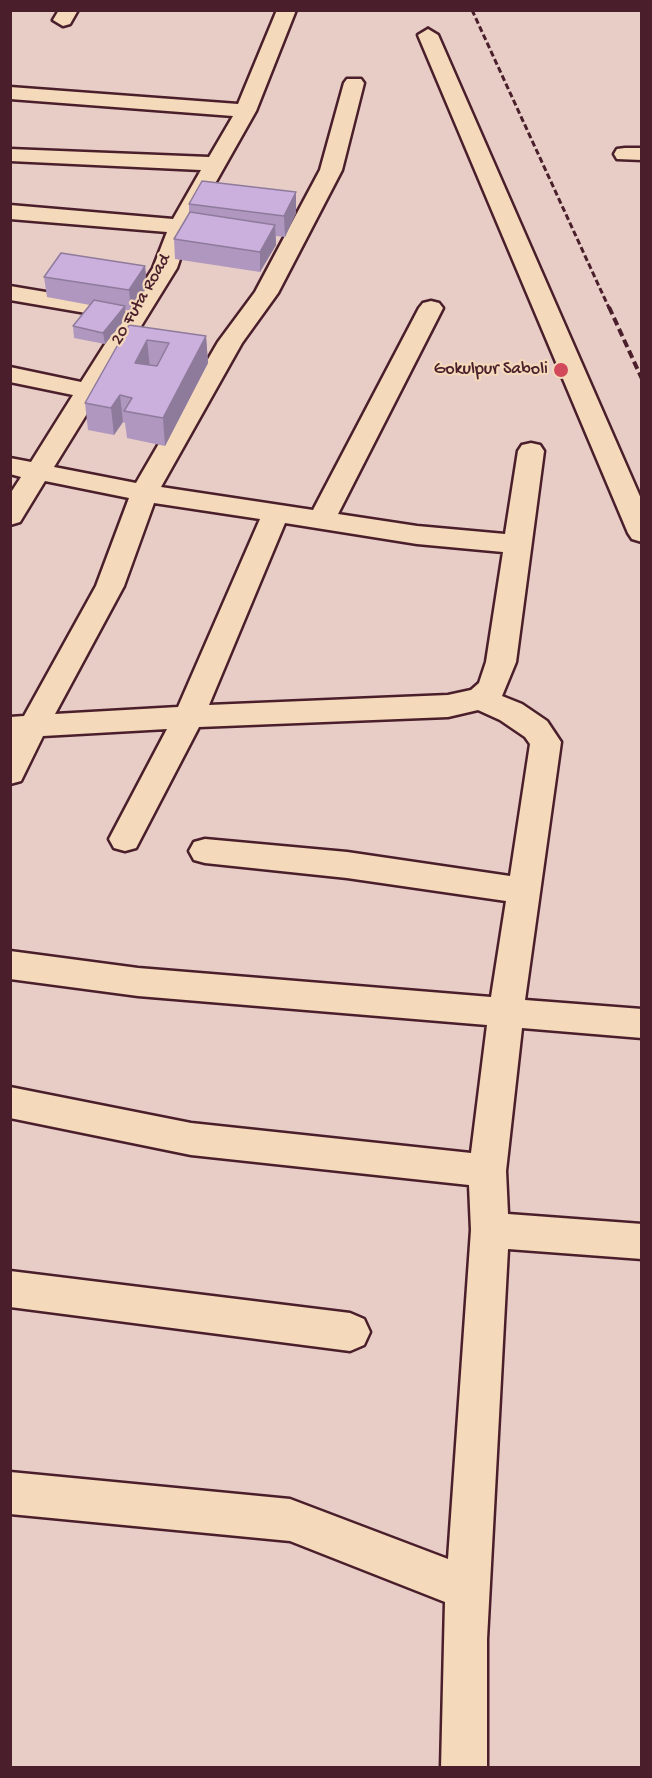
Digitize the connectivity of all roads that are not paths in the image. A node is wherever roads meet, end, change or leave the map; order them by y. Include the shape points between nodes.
1 (287, 10) edge
2 (428, 35) dead end
3 (354, 83) dead end
4 (10, 93) edge
5 (246, 111) junction
6 (10, 155) edge
7 (216, 164) junction
8 (10, 212) edge
9 (180, 226) junction
10 (10, 293) edge
11 (430, 308) dead end
12 (135, 315) junction
13 (10, 374) edge
14 (89, 391) junction
15 (531, 451) dead end
16 (10, 466) edge
17 (39, 471) junction
18 (144, 493) junction
19 (276, 513) junction
20 (10, 516) edge
21 (321, 520) junction
22 (642, 533) edge
23 (518, 544) junction
24 (480, 699) junction
25 (189, 717) junction
26 (22, 727) edge
27 (10, 773) edge
28 (125, 838) dead end
29 (205, 851) dead end
30 (524, 891) junction
31 (10, 965) edge
32 (506, 1011) junction
33 (642, 1024) edge
34 (10, 1102) edge
35 (487, 1171) junction
36 (490, 1230) junction
37 (642, 1242) edge
38 (10, 1289) edge
39 (350, 1332) dead end
40 (10, 1493) edge
41 (468, 1589) junction
42 (464, 1767) edge

1 - 5 street, 20 Futa Road
2 - 22 street
3 - 18 street via 331,170 266,293 230,342
4 - 5 street
5 - 7 street, 20 Futa Road
6 - 7 street
7 - 9 street, 20 Futa Road
8 - 9 street
9 - 12 street, 20 Futa Road via 165,268
10 - 12 street
11 - 21 street
12 - 14 street, 20 Futa Road
13 - 14 street
14 - 17 street, 20 Futa Road
15 - 23 street
16 - 17 street
17 - 18 street
17 - 20 street, 20 Futa Road
18 - 19 street
18 - 26 street via 110,586
19 - 21 street
19 - 25 street
21 - 23 street via 417,535
23 - 24 street via 501,662 492,688
24 - 25 street via 448,706
24 - 30 street via 511,712 536,729 546,742
25 - 26 street
25 - 28 street
26 - 27 street
29 - 30 street via 347,865
30 - 32 street
31 - 32 street via 138,982
32 - 33 street
32 - 35 street
34 - 35 street via 191,1139
35 - 36 street
36 - 37 street
36 - 41 street
38 - 39 street
40 - 41 street via 290,1520
41 - 42 street

